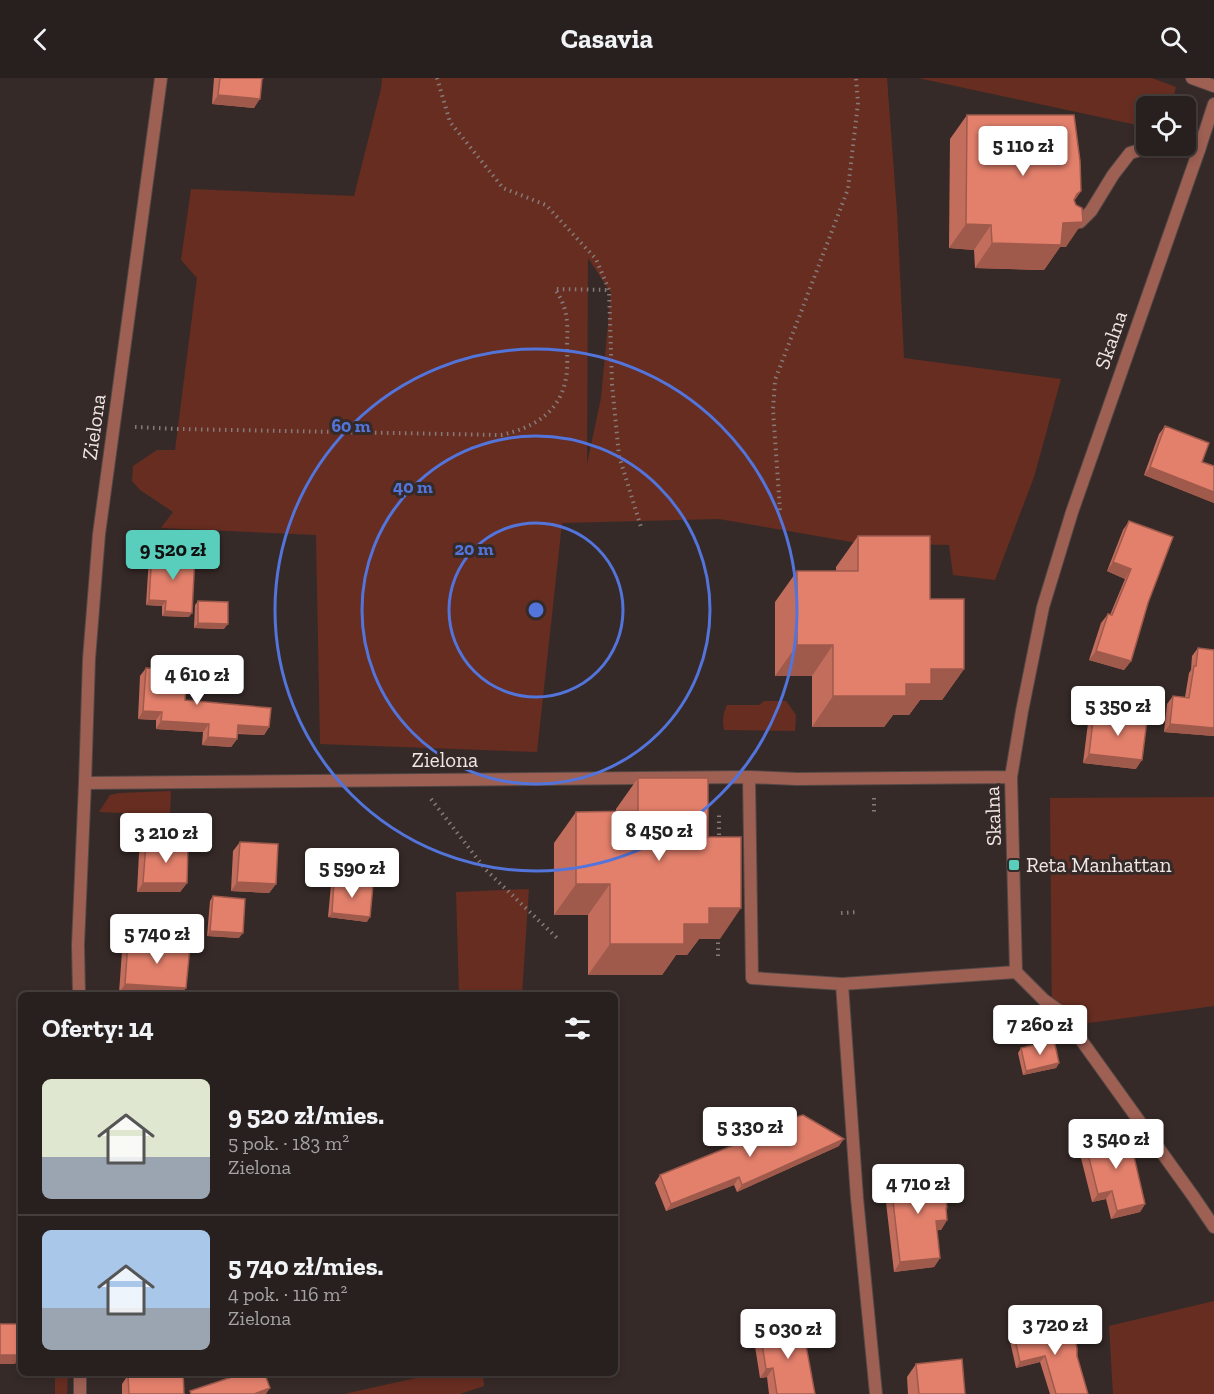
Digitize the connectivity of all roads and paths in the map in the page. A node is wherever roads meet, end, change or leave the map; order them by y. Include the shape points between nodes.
1 (161, 78) edge
2 (437, 78) edge
3 (856, 78) edge
4 (1192, 78) edge
5 (1214, 86) edge
6 (1214, 104) edge
7 (1196, 149) edge
8 (1199, 150) junction
9 (1136, 151) edge
10 (1065, 224) edge
11 (609, 290) junction
12 (114, 426) junction
13 (780, 510) dead end
14 (641, 527) dead end
15 (750, 777) junction
16 (1011, 777) junction
17 (418, 780) junction
18 (85, 783) junction
19 (874, 797) dead end
20 (719, 814) dead end
21 (874, 816) dead end
22 (719, 850) edge
23 (858, 912) dead end
24 (841, 913) dead end
25 (718, 932) edge
26 (557, 938) dead end
27 (717, 956) edge
28 (1016, 972) junction
29 (842, 984) junction
30 (79, 992) edge
31 (1214, 1227) edge
32 (80, 1376) edge
33 (80, 1394) edge
34 (876, 1394) edge

1 - 12 street, Zielona
2 - 11 path via 450,122 503,188 546,205 596,259
3 - 13 path via 858,103 848,189 775,380 773,410
4 - 5 street
6 - 8 street, Skalna
7 - 8 street
8 - 16 street, Skalna via 1072,512 1043,607
9 - 10 street via 1130,153 1080,222
11 - 12 path via 555,289 566,308 567,377 553,408 521,430 501,435
11 - 14 path via 612,384 620,456
12 - 18 street, Zielona via 88,659
15 - 16 street, Zielona
15 - 17 street, Zielona
15 - 29 street via 752,978
16 - 28 street, Skalna
17 - 18 street, Zielona
17 - 26 path via 486,870
18 - 30 street, Zielona
19 - 21 path
20 - 22 path
23 - 24 path
25 - 27 path
28 - 29 street
28 - 31 street via 1061,1012
29 - 34 street
32 - 33 street

